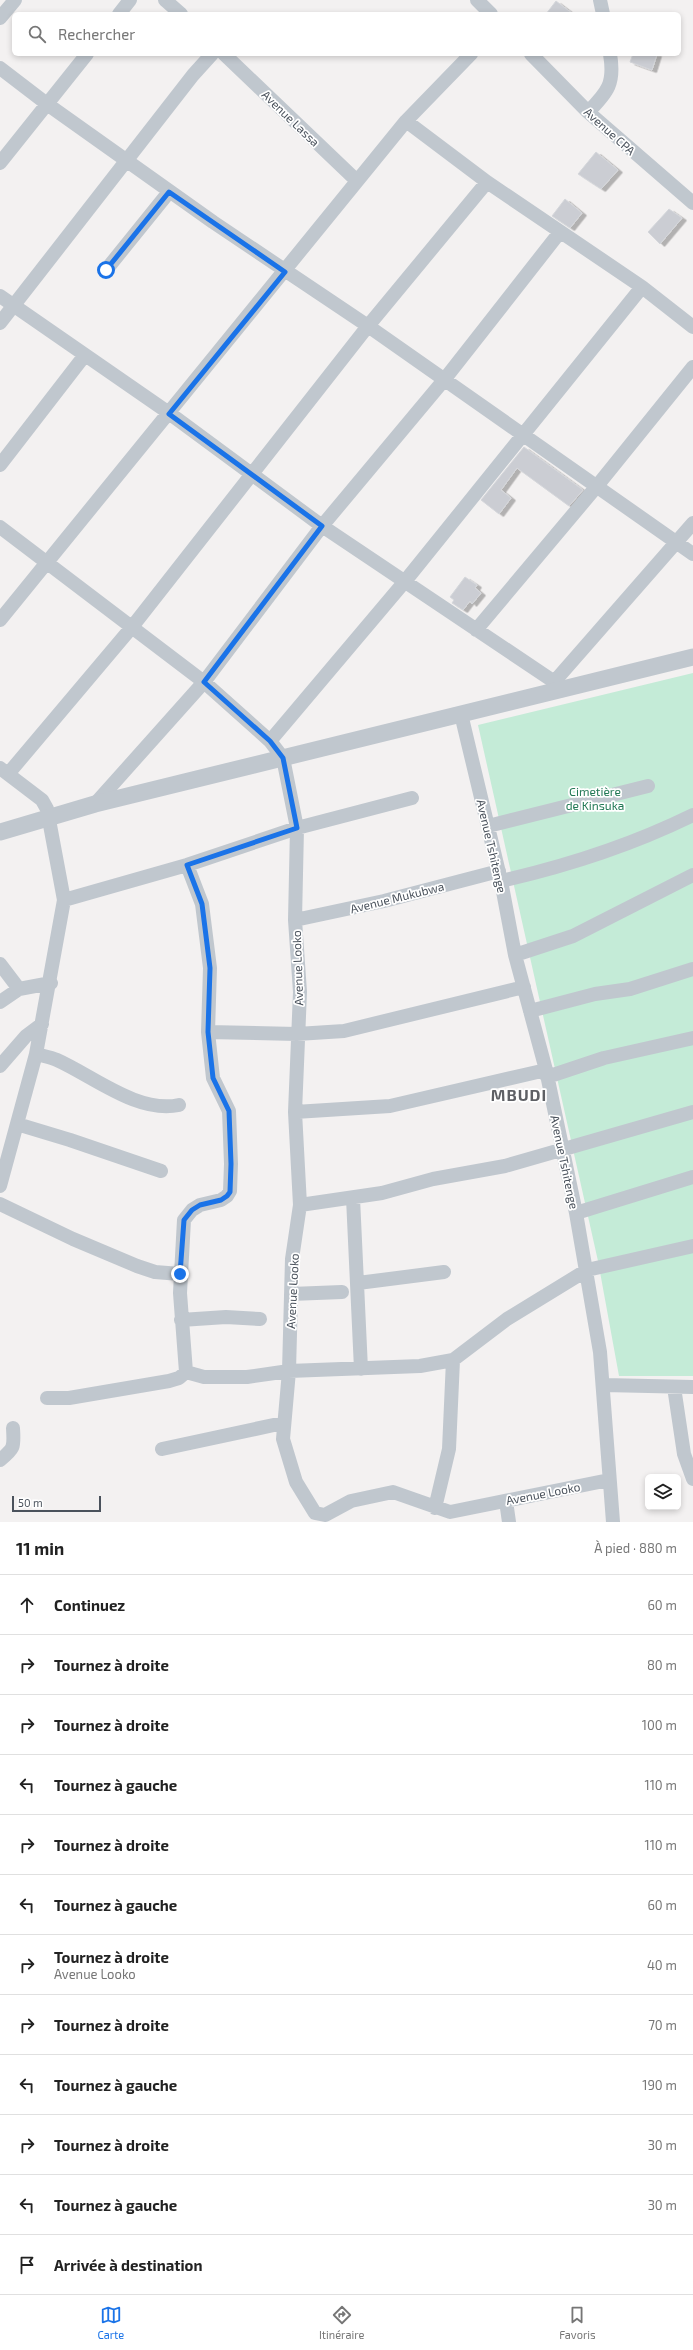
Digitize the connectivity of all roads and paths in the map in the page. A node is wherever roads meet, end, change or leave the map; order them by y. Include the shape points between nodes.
1 (15, 0) edge
2 (130, 0) edge
3 (165, 0) edge
4 (477, 0) edge
5 (600, 0) edge
6 (121, 12) edge
7 (179, 12) edge
8 (489, 12) edge
9 (603, 12) edge
10 (0, 18) edge
11 (85, 56) edge
12 (210, 56) edge
13 (226, 56) edge
14 (469, 56) edge
15 (533, 56) edge
16 (610, 56) edge
17 (0, 68) edge
18 (47, 104) junction
19 (588, 112) junction
20 (406, 121) junction
21 (128, 160) junction
22 (0, 163) edge
23 (358, 181) junction
24 (487, 182) junction
25 (169, 192) junction
26 (693, 203) edge
27 (560, 232) junction
28 (106, 270) dead end
29 (285, 272) junction
30 (642, 287) junction
31 (0, 296) edge
32 (14, 305) junction
33 (0, 322) edge
34 (368, 326) junction
35 (693, 327) edge
36 (85, 355) junction
37 (693, 367) edge
38 (444, 380) junction
39 (169, 414) junction
40 (522, 434) junction
41 (0, 466) edge
42 (252, 475) junction
43 (597, 486) junction
44 (693, 523) edge
45 (322, 526) junction
46 (0, 527) edge
47 (677, 542) junction
48 (693, 554) edge
49 (47, 561) junction
50 (406, 580) junction
51 (0, 620) edge
52 (132, 627) junction
53 (476, 630) junction
54 (693, 657) edge
55 (204, 682) junction
56 (559, 686) junction
57 (461, 714) junction
58 (270, 741) junction
59 (283, 758) junction
60 (4, 771) edge
61 (648, 786) dead end
62 (412, 798) dead end
63 (95, 804) junction
64 (693, 815) edge
65 (50, 819) junction
66 (488, 826) junction
67 (297, 828) junction
68 (0, 832) edge
69 (187, 865) junction
70 (693, 875) edge
71 (500, 876) junction
72 (64, 900) junction
73 (295, 920) junction
74 (515, 955) junction
75 (0, 964) edge
76 (693, 969) edge
77 (50, 983) junction
78 (524, 987) junction
79 (19, 989) junction
80 (0, 1002) edge
81 (530, 1011) junction
82 (42, 1024) junction
83 (208, 1032) junction
84 (297, 1034) junction
85 (693, 1038) edge
86 (36, 1054) junction
87 (0, 1066) edge
88 (546, 1073) junction
89 (179, 1105) dead end
90 (295, 1112) junction
91 (693, 1112) edge
92 (17, 1124) junction
93 (562, 1150) junction
94 (161, 1171) dead end
95 (693, 1177) edge
96 (0, 1186) edge
97 (353, 1198) junction
98 (0, 1204) edge
99 (300, 1205) junction
100 (576, 1213) junction
101 (693, 1246) edge
102 (587, 1270) junction
103 (444, 1272) dead end
104 (180, 1274) junction
105 (358, 1283) junction
106 (342, 1292) dead end
107 (292, 1294) junction
108 (260, 1319) dead end
109 (181, 1320) junction
110 (453, 1360) junction
111 (361, 1369) junction
112 (289, 1371) junction
113 (186, 1372) junction
114 (604, 1386) junction
115 (674, 1387) junction
116 (693, 1387) edge
117 (47, 1398) dead end
118 (283, 1423) junction
119 (13, 1428) dead end
120 (162, 1449) dead end
121 (0, 1460) edge
122 (693, 1479) edge
123 (609, 1480) junction
124 (506, 1501) junction
125 (435, 1508) junction
126 (509, 1522) edge
127 (613, 1522) edge

1 - 10 street
2 - 6 street
3 - 7 street
4 - 8 street
5 - 9 street
11 - 18 street
12 - 21 street
13 - 23 street, Avenue Lassa
14 - 20 street
15 - 19 street, Avenue CPA
16 - 19 street via 611,83 605,95
17 - 18 street
18 - 21 street
18 - 22 street
19 - 26 street, Avenue CPA
20 - 23 street
20 - 24 street
21 - 25 street
21 - 32 street
23 - 29 street
24 - 27 street
24 - 34 street
25 - 28 street
25 - 29 street
27 - 30 street
27 - 38 street
29 - 34 street
29 - 39 street
30 - 35 street
30 - 40 street
31 - 32 street
32 - 33 street
32 - 36 street
34 - 38 street
34 - 42 street
36 - 39 street
36 - 41 street
37 - 43 street
38 - 40 street
38 - 45 street
39 - 42 street
39 - 49 street
40 - 43 street
40 - 50 street
42 - 45 street
42 - 52 street
43 - 47 street
43 - 53 street
44 - 47 street
45 - 50 street
45 - 55 street
46 - 49 street
47 - 48 street
47 - 56 street
49 - 51 street
49 - 52 street
50 - 53 street
50 - 58 street
52 - 55 street
52 - 60 street
53 - 56 street
54 - 56 street
55 - 58 street
55 - 63 street
56 - 57 street
57 - 59 street
57 - 66 street, Avenue Tshitenge
58 - 59 street
59 - 63 street
59 - 67 street, Avenue Looko
60 - 65 street via 42,800
61 - 66 street
62 - 67 street
63 - 65 street
64 - 71 street, Avenue Mukubwa via 582,860
65 - 68 street
65 - 72 street
66 - 71 street, Avenue Tshitenge
67 - 69 street
67 - 73 street, Avenue Looko
69 - 72 street
69 - 83 street via 202,904 210,968
70 - 74 street via 573,936
71 - 73 street, Avenue Mukubwa
71 - 74 street, Avenue Tshitenge
72 - 77 street
73 - 84 street, Avenue Looko via 300,992
74 - 78 street, Avenue Tshitenge
75 - 79 street
76 - 81 street via 630,989 595,994
77 - 79 street
77 - 82 street
78 - 81 street, Avenue Tshitenge
78 - 84 street via 344,1031
79 - 80 street
81 - 88 street, Avenue Tshitenge
82 - 86 street
82 - 87 street via 26,1036
83 - 84 street
83 - 104 street via 213,1078 229,1111 230,1192 221,1200 200,1205 184,1220
84 - 90 street, Avenue Looko
85 - 88 street
86 - 89 street via 56,1059 95,1081 150,1105 165,1108
86 - 92 street
88 - 90 street via 390,1106
88 - 93 street, Avenue Tshitenge
90 - 99 street, Avenue Looko
91 - 93 street
92 - 94 street
92 - 96 street
93 - 97 street via 505,1166 433,1179
93 - 100 street, Avenue Tshitenge
95 - 100 street
97 - 99 street
97 - 105 street
98 - 104 street via 137,1266 155,1272
99 - 107 street, Avenue Looko via 292,1259
100 - 102 street, Avenue Tshitenge via 581,1252
101 - 102 street
102 - 110 street via 507,1319
102 - 114 street, Avenue Tshitenge
103 - 105 street
104 - 109 street
105 - 111 street
106 - 107 street
107 - 112 street, Avenue Looko
108 - 109 street via 226,1317
109 - 113 street
110 - 111 street via 420,1366
110 - 125 street via 449,1449
111 - 112 street
112 - 113 street via 247,1377 204,1377
112 - 118 street, Avenue Looko
113 - 117 street via 179,1378 169,1381 69,1398
114 - 115 street
114 - 123 street, Avenue Tshitenge
115 - 116 street
115 - 122 street via 684,1454
118 - 120 street
118 - 125 street, Avenue Looko via 283,1439 296,1482 315,1513 326,1515 351,1501 393,1492
119 - 121 street via 14,1446 11,1452
123 - 124 street, Avenue Looko
123 - 127 street, Avenue Tshitenge
124 - 125 street, Avenue Looko via 450,1512
124 - 126 street

